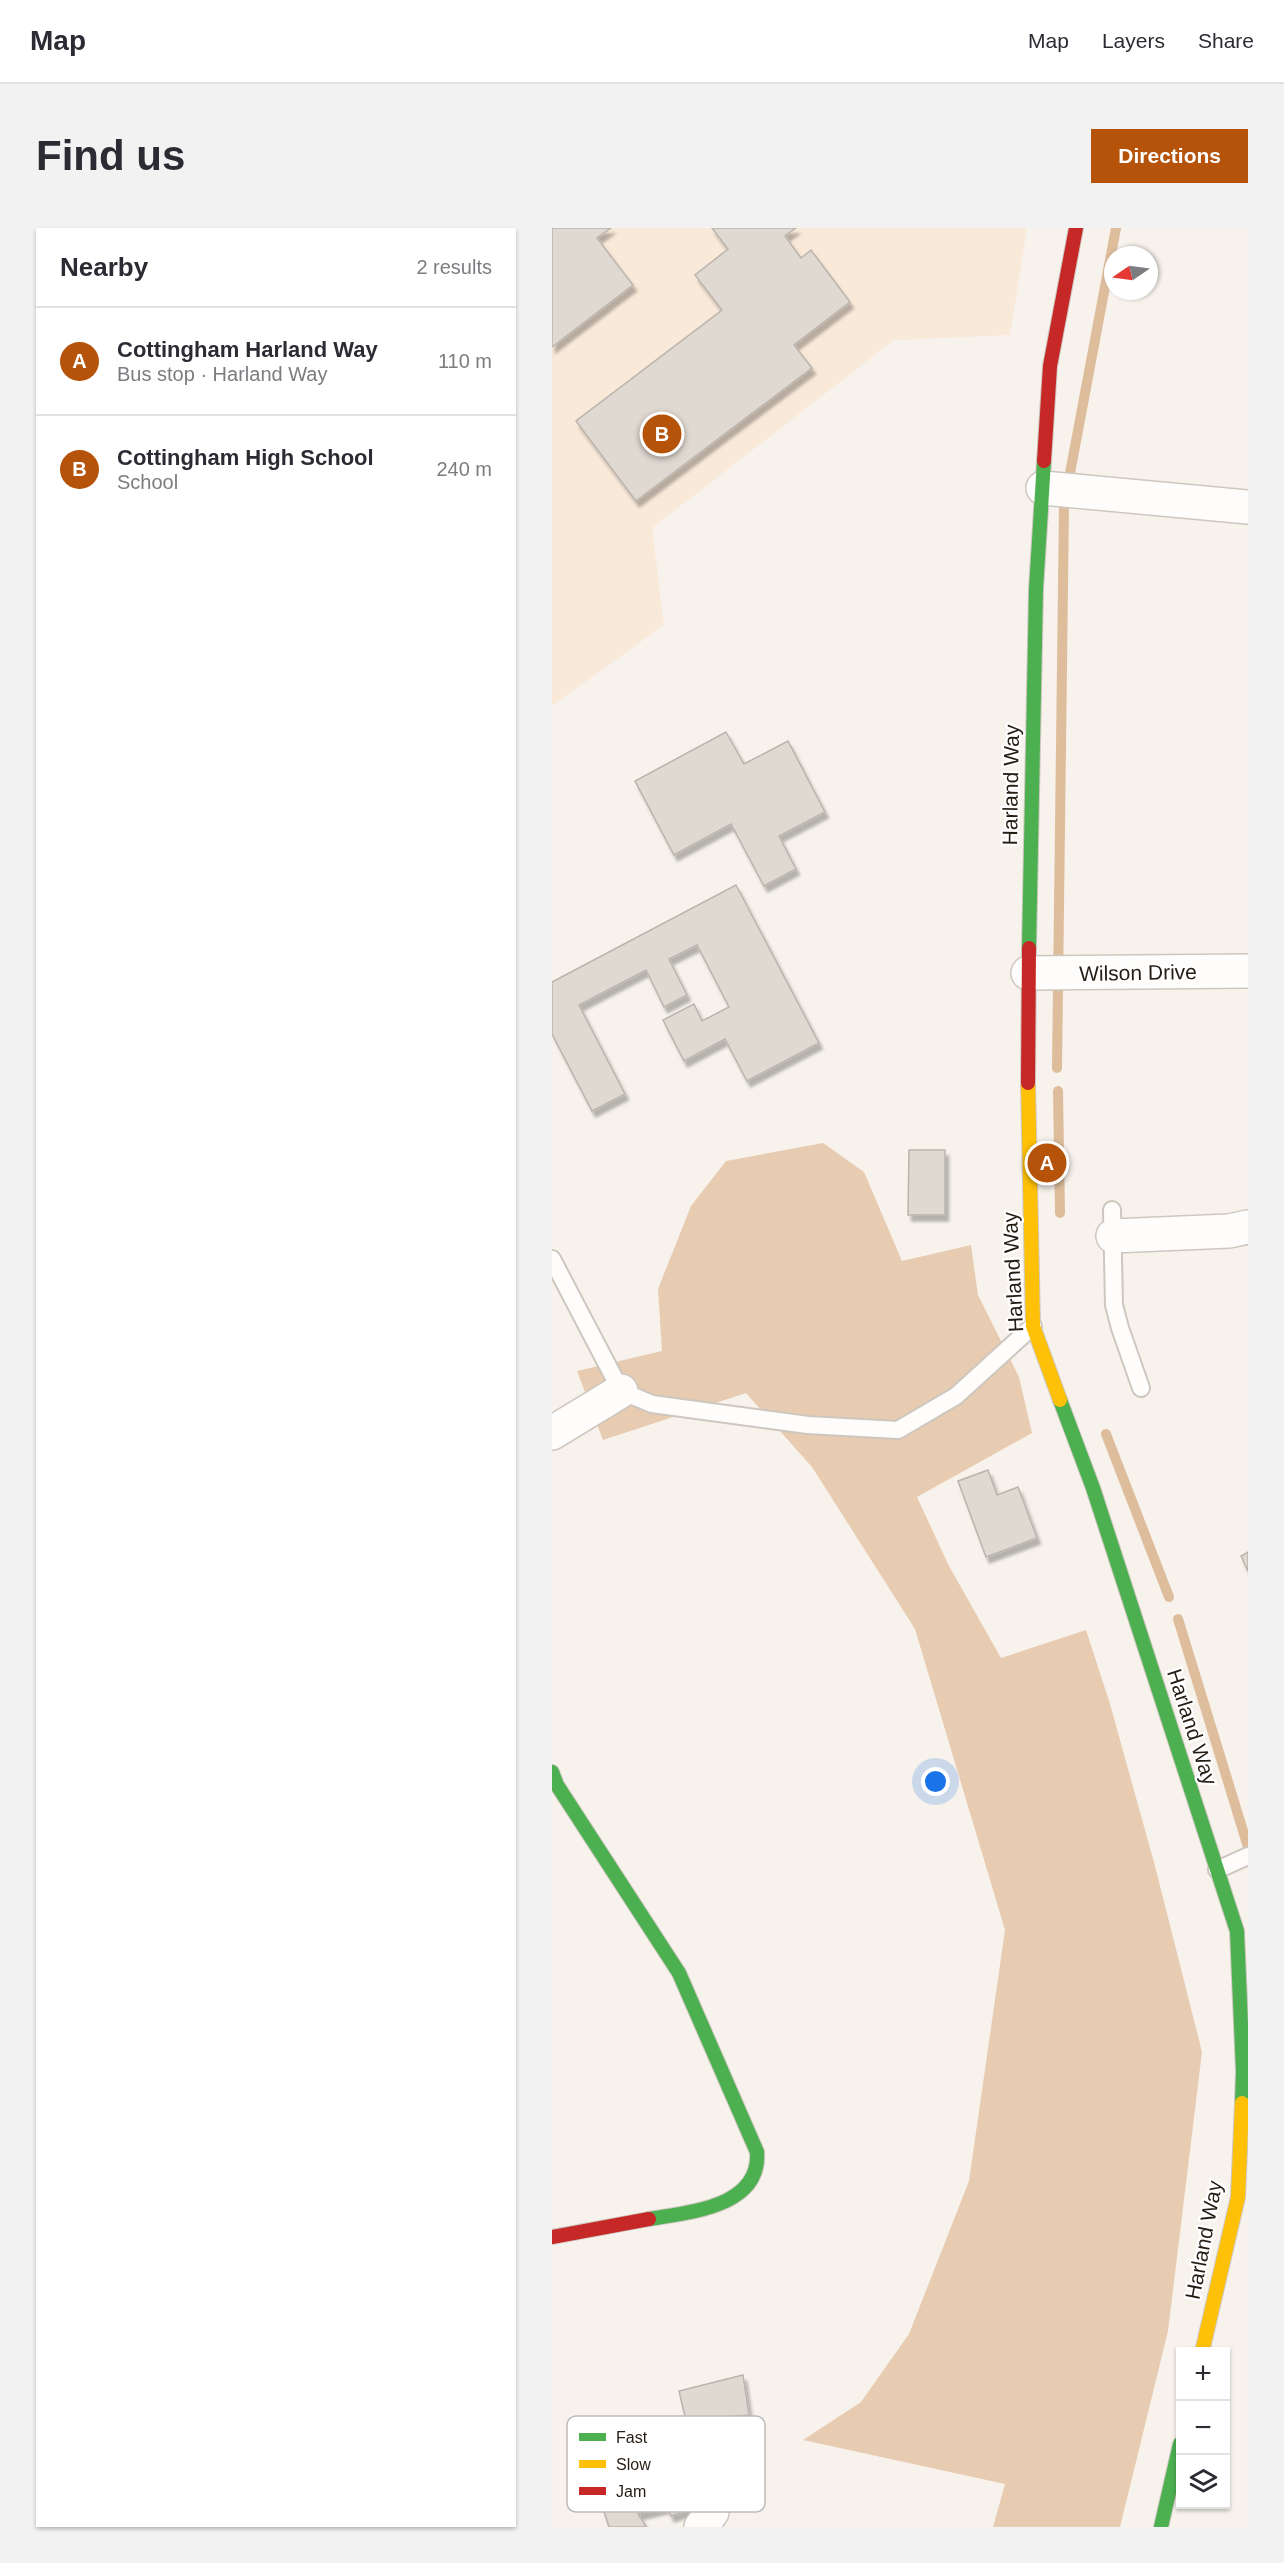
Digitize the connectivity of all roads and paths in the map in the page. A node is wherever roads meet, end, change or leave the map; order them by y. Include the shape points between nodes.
1 (1076, 228) edge
2 (1042, 488) junction
3 (1248, 507) edge
4 (1248, 971) edge
5 (1028, 973) junction
6 (1112, 1223) joint
7 (1248, 1227) edge
8 (552, 1259) edge
9 (1033, 1326) junction
10 (1141, 1388) dead end
11 (621, 1391) junction
12 (552, 1433) edge
13 (552, 1772) edge
14 (1248, 1856) edge
15 (1217, 1870) junction
16 (552, 2237) edge
17 (1203, 2347) edge
18 (1177, 2455) edge
19 (1161, 2527) edge

1 - 2 main road, Harland Way via 1050,366
2 - 3 street
2 - 5 main road, Harland Way via 1036,589
4 - 5 street, Wilson Drive
5 - 9 main road, Harland Way
6 - 7 street via 1229,1231
6 - 10 lane via 1114,1305
8 - 11 lane
9 - 11 lane via 956,1396 898,1430 808,1425 652,1404
9 - 15 main road, Harland Way via 1093,1488
11 - 12 street
13 - 16 main road via 679,1972 758,2152 752,2180 739,2194 693,2211
14 - 15 lane
15 - 17 main road, Harland Way via 1237,1931 1243,2071 1238,2197
18 - 19 main road

